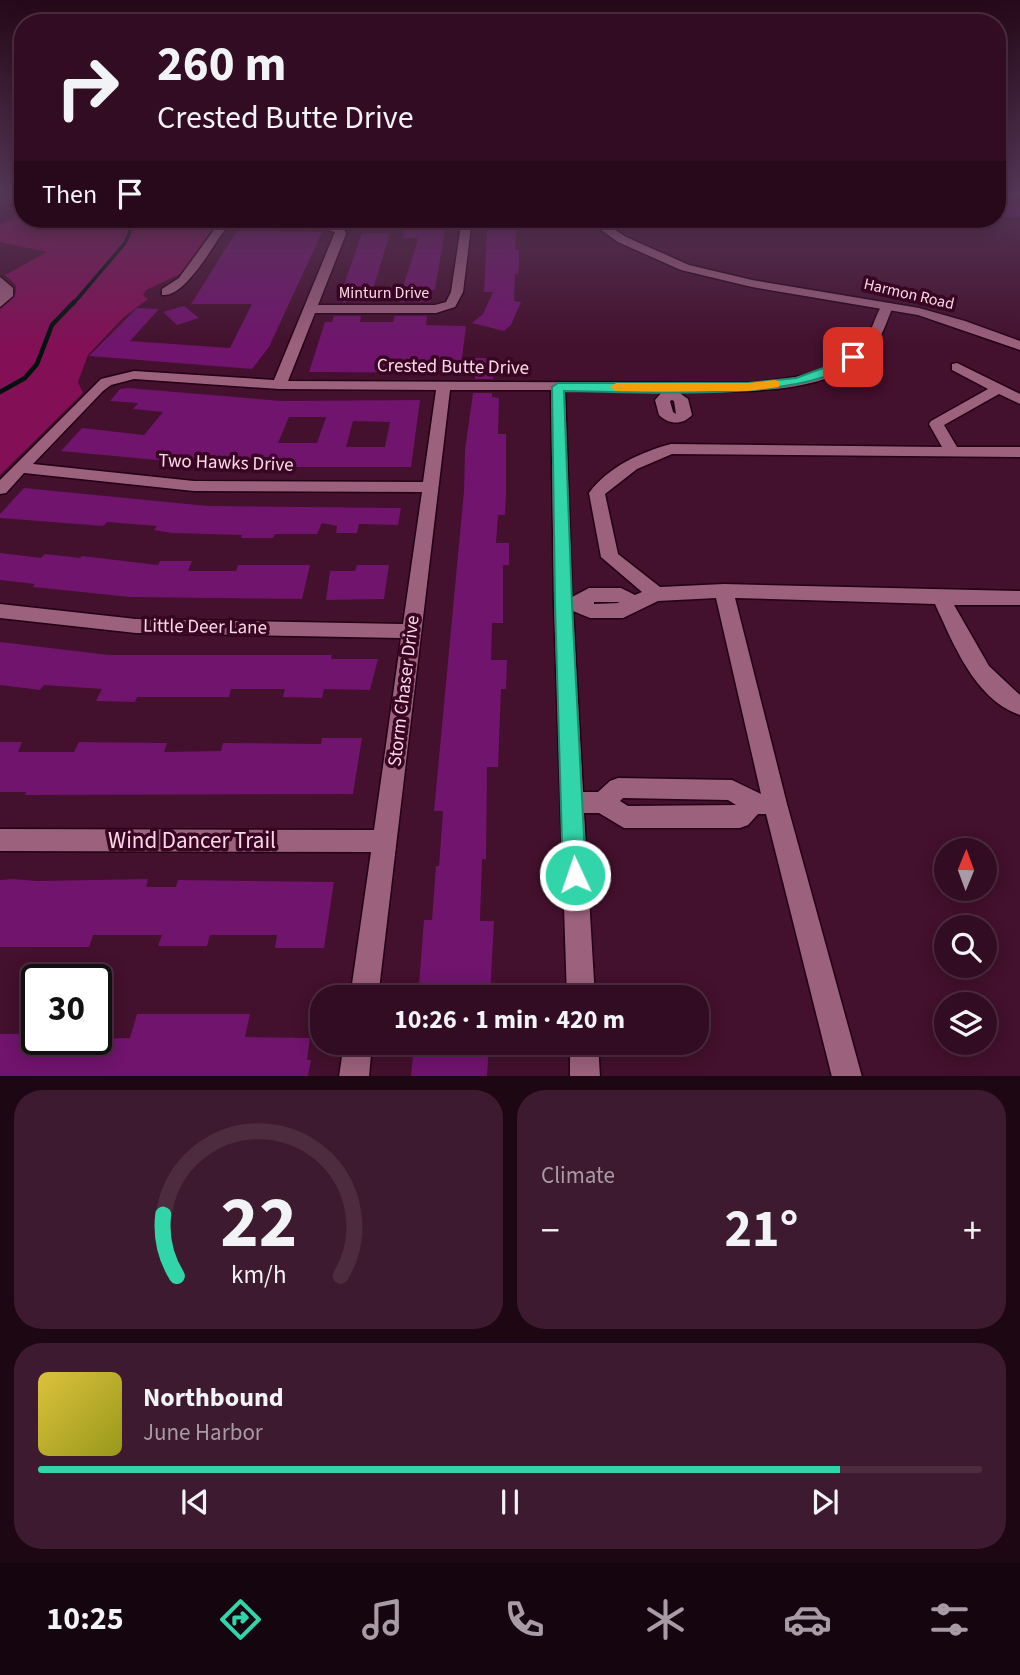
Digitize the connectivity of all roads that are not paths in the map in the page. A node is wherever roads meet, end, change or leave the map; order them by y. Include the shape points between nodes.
1 (207, 246) edge
2 (336, 246) edge
3 (463, 246) edge
4 (633, 246) edge
5 (656, 246) edge
6 (0, 280) edge
7 (166, 292) dead end
8 (0, 303) edge
9 (887, 306) junction
10 (312, 309) junction
11 (1020, 335) edge
12 (1020, 346) edge
13 (957, 367) dead end
14 (279, 385) junction
15 (444, 386) junction
16 (558, 387) junction
17 (998, 389) junction
18 (670, 391) junction
19 (1020, 400) edge
20 (684, 449) junction
21 (952, 452) junction
22 (1020, 452) edge
23 (21, 468) junction
24 (432, 487) junction
25 (0, 489) edge
26 (724, 591) junction
27 (656, 594) junction
28 (941, 598) junction
29 (1020, 598) edge
30 (572, 604) junction
31 (0, 611) edge
32 (411, 631) junction
33 (1020, 706) edge
34 (571, 802) junction
35 (764, 804) junction
36 (0, 840) edge
37 (385, 841) junction
38 (366, 985) edge
39 (580, 985) edge
40 (357, 1055) edge
41 (584, 1055) edge
42 (354, 1076) edge
43 (585, 1076) edge
44 (847, 1076) edge

1 - 7 street via 183,280
2 - 10 street
3 - 10 street, Minturn Drive via 451,304 436,309
4 - 9 street, Harmon Road via 704,274
5 - 11 street, Harmon Road via 711,267 765,279 932,306
6 - 8 street via 7,288
9 - 12 street, Harmon Road via 961,323
9 - 18 street, Crested Butte Drive via 866,349 830,370 798,382
10 - 14 street
13 - 17 street
14 - 15 street, Crested Butte Drive
14 - 23 street, Crested Butte Drive via 134,375 113,379 98,388
15 - 16 street, Crested Butte Drive
15 - 24 street, Storm Chaser Drive
16 - 18 street, Crested Butte Drive
16 - 30 street
17 - 19 street
17 - 21 street via 936,424
18 - 20 street via 663,400 666,415 677,419
20 - 21 street
20 - 27 street via 654,453 597,493 610,557
21 - 22 street
23 - 24 street, Two Hawks Drive via 194,486
23 - 25 street
24 - 32 street, Storm Chaser Drive
26 - 27 street
26 - 28 street
26 - 35 street
27 - 30 street via 623,611 590,611
28 - 29 street
28 - 33 street via 978,669 999,694
30 - 34 street
31 - 32 street, Little Deer Lane via 136,626
32 - 37 street, Storm Chaser Drive
34 - 35 street via 603,803 624,817 740,817
34 - 39 street
35 - 44 street
36 - 37 street, Wind Dancer Trail
37 - 38 street, Storm Chaser Drive
40 - 42 street
41 - 43 street

